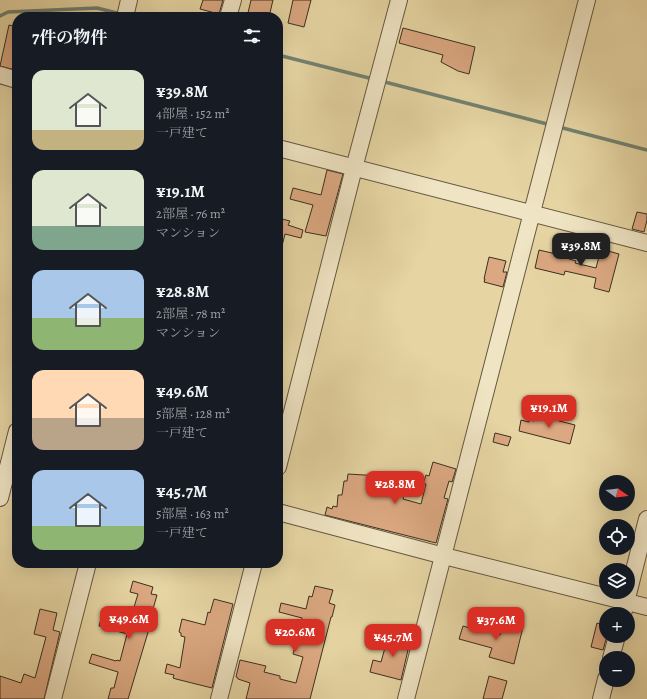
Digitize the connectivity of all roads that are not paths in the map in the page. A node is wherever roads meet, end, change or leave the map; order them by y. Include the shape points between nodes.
1 (233, 0) edge
2 (399, 0) edge
3 (587, 0) edge
4 (229, 12) edge
5 (0, 75) edge
6 (12, 79) edge
7 (283, 149) edge
8 (354, 168) junction
9 (531, 214) junction
10 (647, 243) edge
11 (12, 440) edge
12 (283, 448) edge
13 (0, 498) edge
14 (283, 513) edge
15 (647, 519) edge
16 (444, 556) junction
17 (87, 568) edge
18 (253, 568) edge
19 (621, 607) edge
20 (624, 607) edge
21 (647, 607) edge
22 (635, 608) edge
23 (604, 687) edge
24 (53, 699) edge
25 (219, 699) edge
26 (406, 699) edge
27 (601, 699) edge

1 - 4 street
2 - 8 street
3 - 9 street
5 - 6 street
7 - 8 street
8 - 9 street
8 - 12 street
9 - 10 street
9 - 16 street
11 - 13 street
14 - 16 street
15 - 20 street
16 - 19 street
16 - 26 street
17 - 24 street
18 - 25 street
21 - 22 street
23 - 27 street

